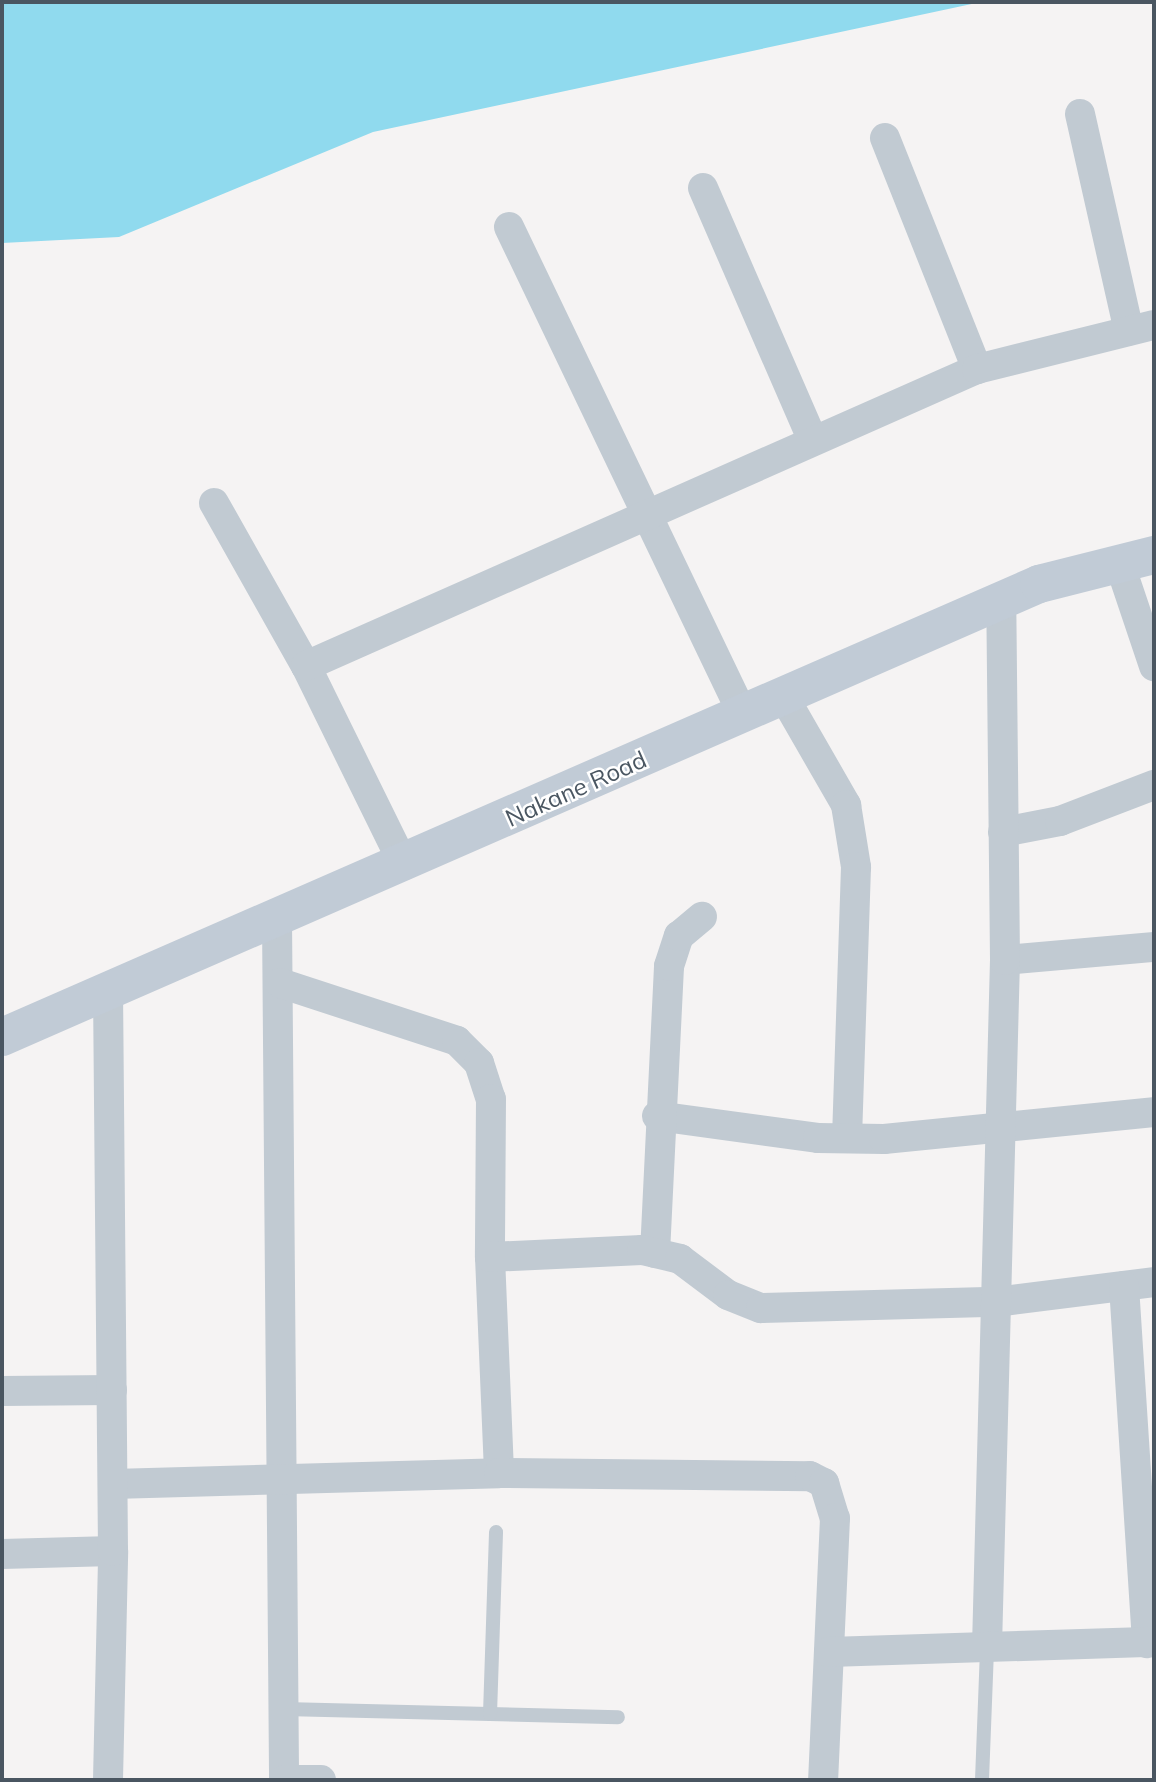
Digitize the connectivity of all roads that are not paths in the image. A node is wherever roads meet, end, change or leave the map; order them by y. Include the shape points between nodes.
1 (1080, 114) dead end
2 (885, 138) dead end
3 (703, 188) dead end
4 (509, 227) dead end
5 (1141, 328) edge
6 (976, 369) junction
7 (812, 439) junction
8 (214, 503) dead end
9 (646, 513) junction
10 (1137, 560) edge
11 (1001, 601) junction
12 (306, 666) junction
13 (1154, 666) edge
14 (784, 697) junction
15 (743, 715) junction
16 (1154, 785) edge
17 (1003, 832) junction
18 (404, 865) junction
19 (702, 917) dead end
20 (277, 919) junction
21 (1154, 947) edge
22 (1004, 960) junction
23 (280, 983) junction
24 (108, 992) junction
25 (2, 1037) edge
26 (1154, 1112) edge
27 (657, 1116) junction
28 (1000, 1129) junction
29 (847, 1138) junction
30 (655, 1253) junction
31 (489, 1257) junction
32 (1154, 1282) edge
33 (1124, 1286) junction
34 (996, 1302) junction
35 (112, 1390) junction
36 (2, 1391) edge
37 (499, 1473) junction
38 (282, 1477) junction
39 (113, 1484) junction
40 (496, 1532) dead end
41 (113, 1551) junction
42 (2, 1554) edge
43 (1151, 1642) edge
44 (986, 1647) junction
45 (829, 1652) junction
46 (284, 1709) junction
47 (490, 1714) junction
48 (618, 1717) dead end
49 (108, 1780) edge
50 (284, 1780) edge
51 (321, 1780) edge
52 (823, 1780) edge
53 (982, 1780) edge

1 - 5 street
2 - 6 street
3 - 7 street
4 - 9 street
5 - 6 street
6 - 7 street
7 - 9 street
8 - 12 street
9 - 12 street
9 - 15 street
10 - 11 street, Nakane Road via 1039,584
10 - 13 street
11 - 14 street, Nakane Road
11 - 17 street
12 - 18 street
14 - 15 street, Nakane Road
14 - 29 street via 846,806 856,867
15 - 18 street, Nakane Road
16 - 17 street via 1060,821
17 - 22 street
18 - 20 street, Nakane Road
19 - 27 street via 679,936 669,966
20 - 23 street
20 - 24 street, Nakane Road
21 - 22 street
22 - 28 street
23 - 31 street via 457,1041 479,1063 491,1099
23 - 38 street
24 - 25 street, Nakane Road
24 - 35 street
26 - 28 street
27 - 29 street
27 - 30 street
28 - 29 street
28 - 34 street
30 - 31 street
30 - 34 street via 680,1259 728,1294 761,1308
31 - 37 street
32 - 33 street
33 - 34 street
33 - 43 street
34 - 44 street
35 - 36 street
35 - 39 street
37 - 38 street
37 - 45 street via 791,1471 824,1483 835,1518
38 - 39 street
38 - 46 street
39 - 41 street
40 - 47 lane
41 - 42 street
41 - 49 street
43 - 44 street
44 - 45 street
44 - 53 lane
45 - 52 street
46 - 47 lane
46 - 50 street
47 - 48 lane
50 - 51 street

